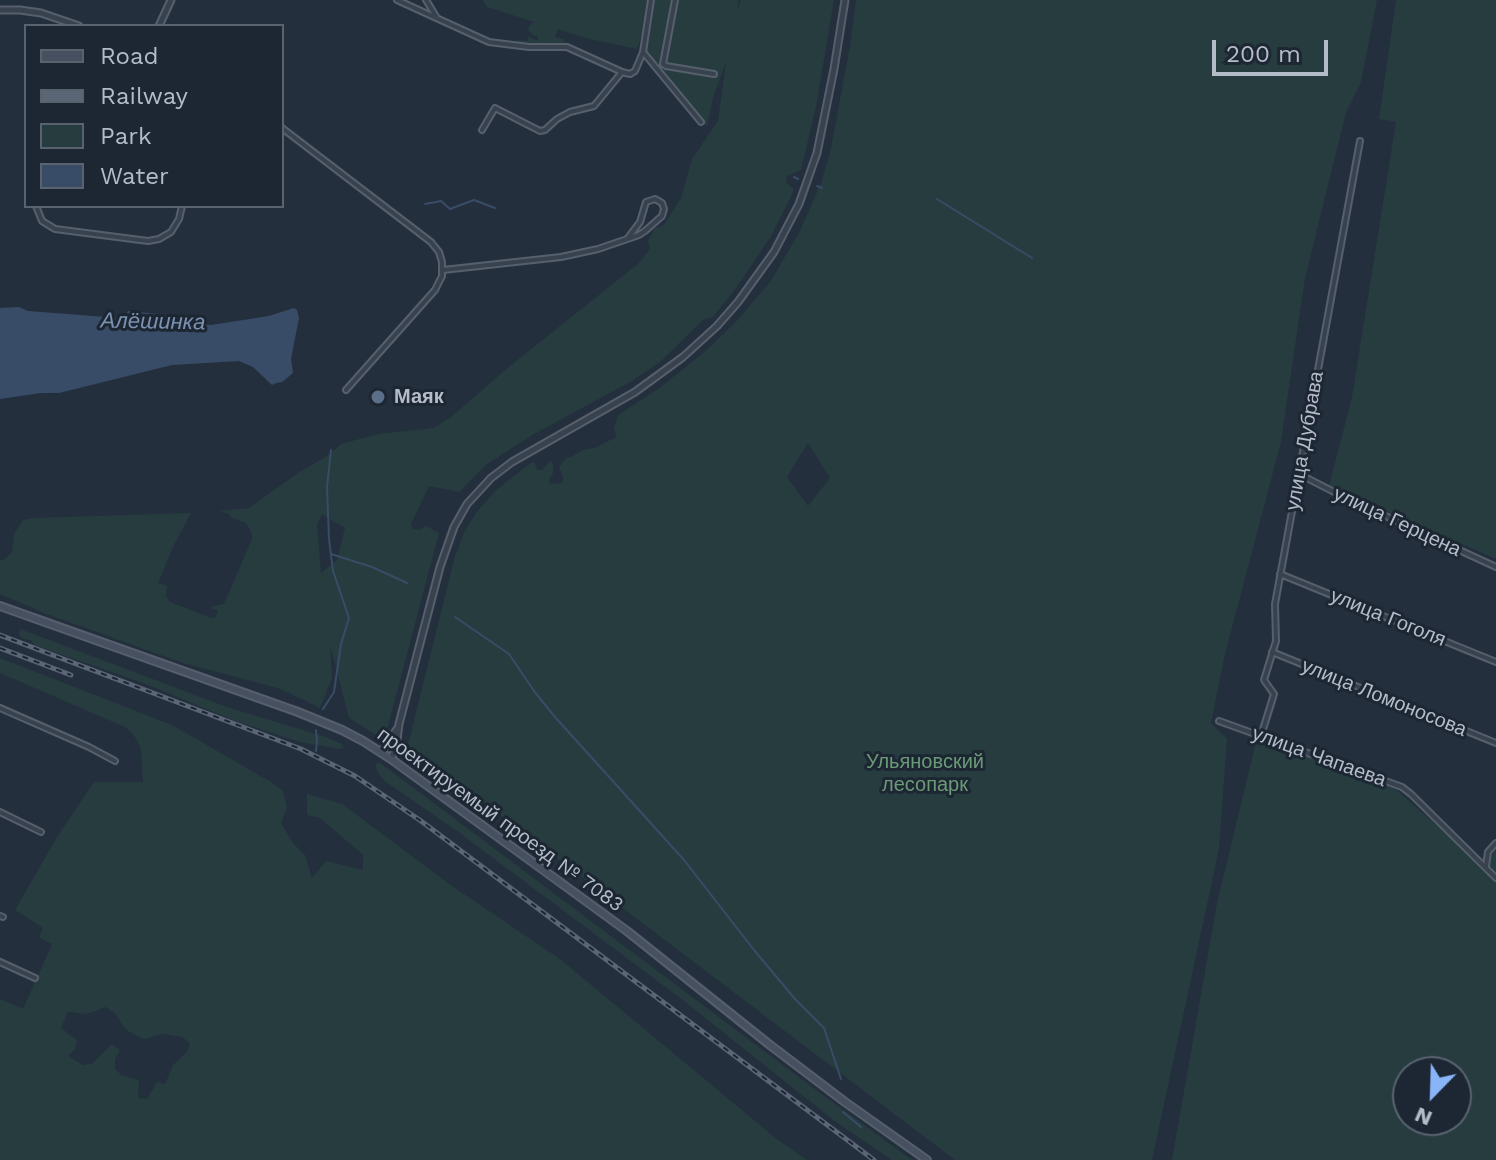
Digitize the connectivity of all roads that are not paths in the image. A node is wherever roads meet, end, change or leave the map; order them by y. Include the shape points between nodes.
1 (171, 0) edge
2 (397, 0) edge
3 (426, 0) edge
4 (651, 0) edge
5 (675, 0) edge
6 (845, 0) edge
7 (0, 10) edge
8 (438, 20) junction
9 (73, 24) edge
10 (160, 24) edge
11 (643, 52) junction
12 (622, 72) junction
13 (714, 74) dead end
14 (701, 122) dead end
15 (284, 130) edge
16 (482, 130) dead end
17 (1360, 141) dead end
18 (37, 208) edge
19 (181, 208) edge
20 (628, 238) junction
21 (443, 270) junction
22 (346, 390) dead end
23 (1299, 474) junction
24 (1496, 567) edge
25 (1280, 574) junction
26 (0, 606) edge
27 (1272, 652) junction
28 (1496, 662) edge
29 (0, 708) edge
30 (1219, 721) dead end
31 (399, 724) junction
32 (1261, 736) junction
33 (1496, 743) edge
34 (381, 753) junction
35 (391, 759) junction
36 (115, 761) dead end
37 (0, 812) edge
38 (41, 832) dead end
39 (1496, 843) edge
40 (1486, 866) junction
41 (1496, 878) edge
42 (0, 962) edge
43 (35, 978) dead end
44 (927, 1160) edge

1 - 10 street
2 - 8 street
3 - 8 street
4 - 11 street
5 - 13 street via 663,64
6 - 31 street via 817,153 774,252 738,302 683,357 635,392 512,462 467,504 447,546
7 - 9 street via 41,13
8 - 12 street via 493,43 567,47
11 - 12 street via 635,71
11 - 14 street
12 - 16 street via 594,106 570,112 545,130 495,108
15 - 21 street via 431,242
17 - 23 street, улица Дубрава
18 - 19 street via 52,228 148,241 166,236
20 - 20 street via 658,220 662,203 646,202
20 - 21 street via 577,254
21 - 22 street via 435,290
23 - 24 street, улица Герцена
23 - 25 street, улица Дубрава
25 - 27 street, улица Дубрава
25 - 28 street, улица Гоголя
26 - 34 main road, проектируемый проезд № 7083 via 322,721
27 - 32 street, улица Дубрава via 1264,680 1274,694
27 - 33 street, улица Ломоносова
29 - 36 street
30 - 32 street, улица Чапаева
31 - 34 street
31 - 35 street
32 - 40 street, улица Чапаева via 1402,787
34 - 35 main road, проектируемый проезд № 7083
35 - 44 main road, проектируемый проезд № 7083
37 - 38 street
39 - 40 street
40 - 41 street, улица Чапаева
42 - 43 street

